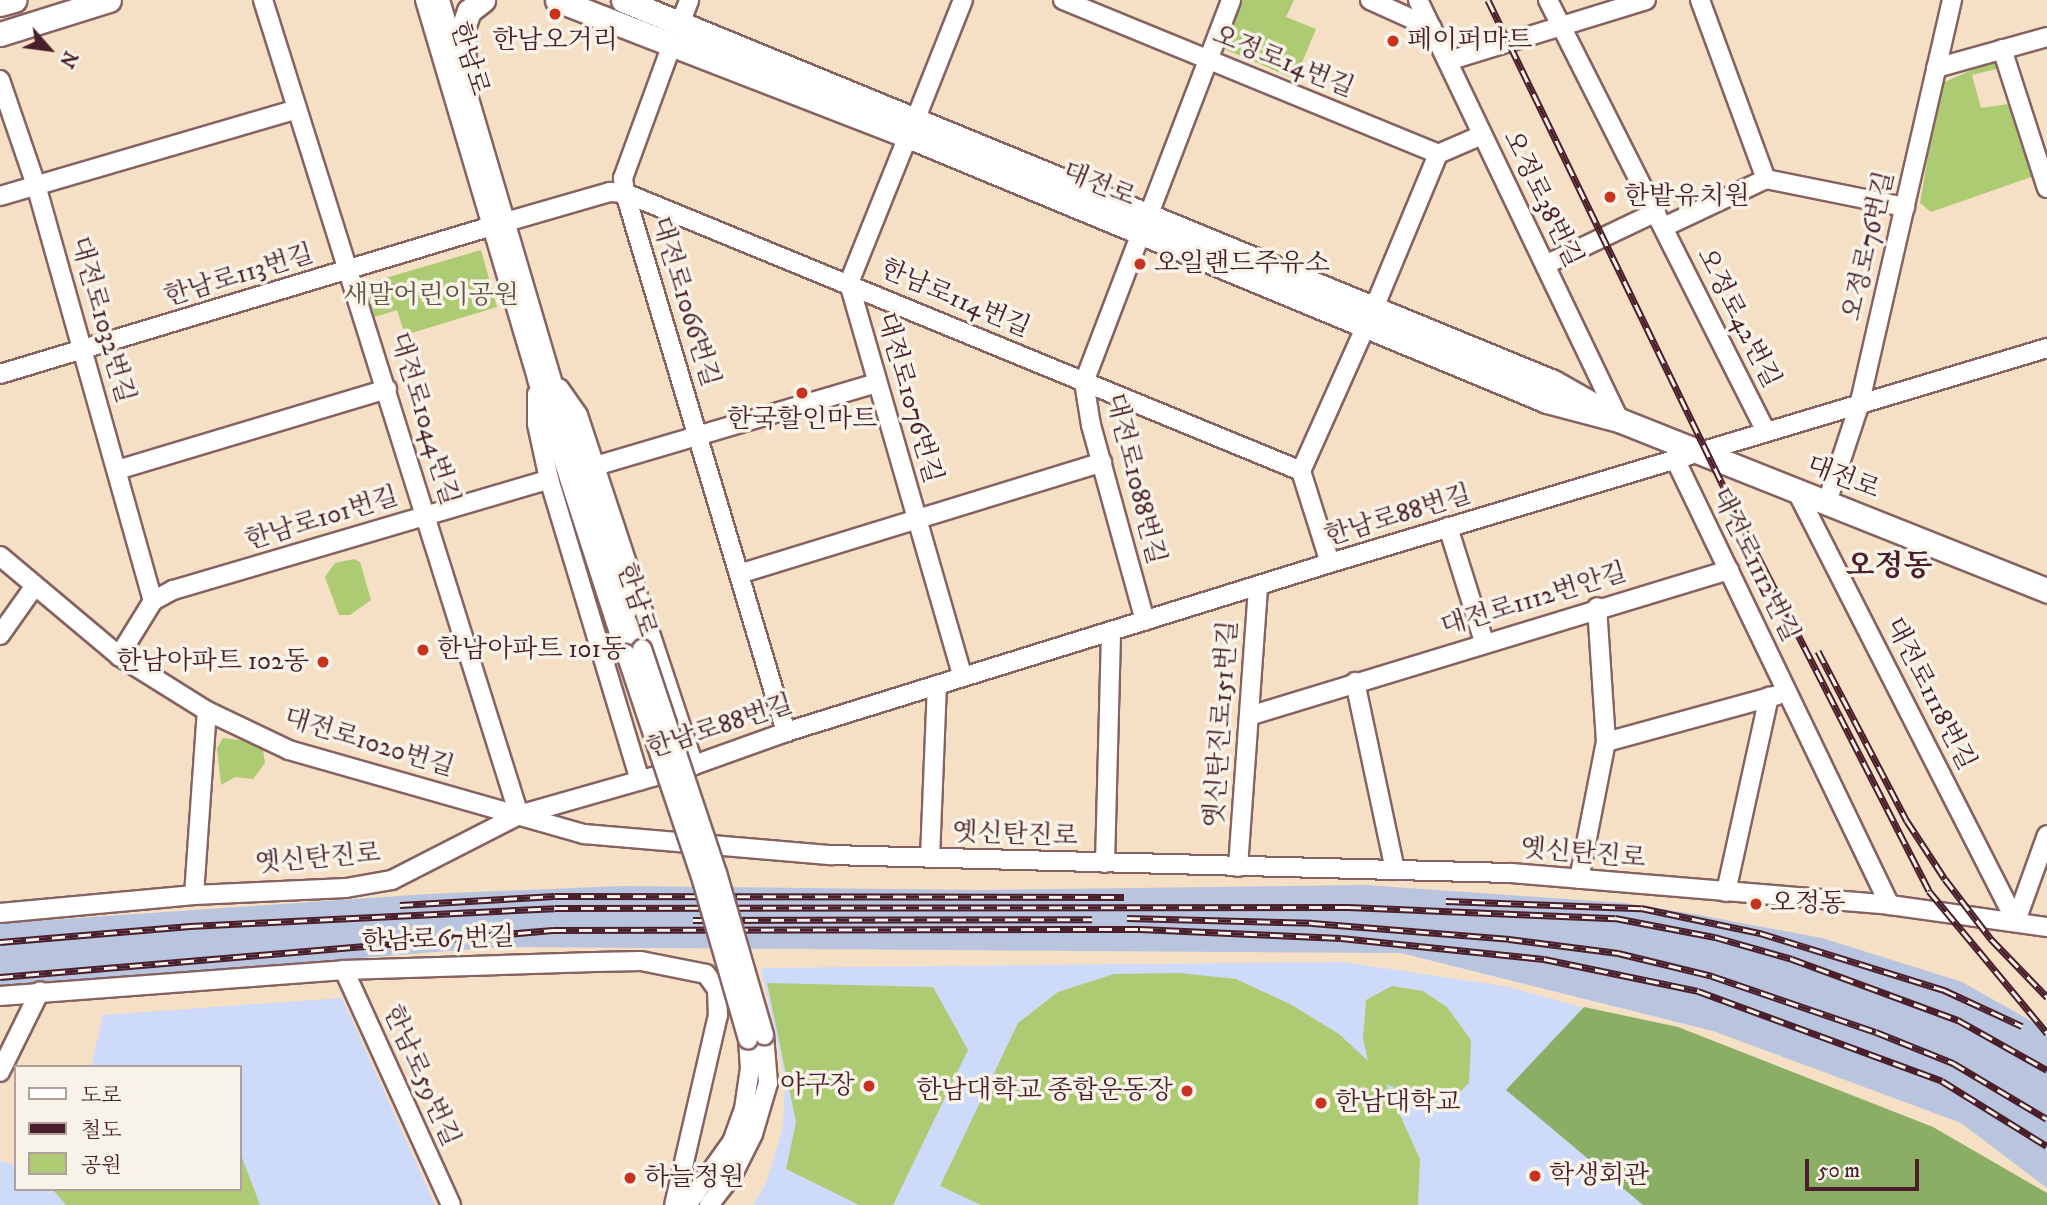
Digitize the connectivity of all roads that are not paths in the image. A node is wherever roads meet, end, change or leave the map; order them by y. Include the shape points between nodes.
1 (14, 0) edge
2 (110, 0) edge
3 (263, 0) edge
4 (425, 0) edge
5 (440, 0) edge
6 (483, 0) edge
7 (557, 0) edge
8 (622, 0) edge
9 (689, 0) edge
10 (963, 0) edge
11 (1063, 0) edge
12 (1231, 0) edge
13 (1370, 0) edge
14 (1419, 0) edge
15 (1548, 0) edge
16 (1646, 0) edge
17 (1700, 0) edge
18 (1952, 0) edge
19 (0, 4) edge
20 (680, 24) junction
21 (1561, 26) junction
22 (1432, 28) junction
23 (0, 34) edge
24 (2047, 37) edge
25 (671, 47) junction
26 (2002, 49) junction
27 (1208, 59) junction
28 (1448, 61) junction
29 (1936, 68) junction
30 (0, 80) edge
31 (464, 86) junction
32 (298, 109) junction
33 (912, 127) junction
34 (1482, 135) junction
35 (1438, 154) junction
36 (1766, 179) junction
37 (2046, 181) edge
38 (36, 185) junction
39 (625, 193) junction
40 (0, 196) edge
41 (1905, 207) junction
42 (1660, 220) junction
43 (500, 224) junction
44 (1145, 224) junction
45 (1545, 265) junction
46 (351, 270) junction
47 (849, 283) junction
48 (1370, 317) junction
49 (2047, 348) edge
50 (84, 349) junction
51 (0, 374) edge
52 (543, 377) junction
53 (1084, 382) junction
54 (877, 383) junction
55 (387, 389) junction
56 (1859, 406) junction
57 (1619, 420) junction
58 (1766, 432) junction
59 (697, 436) junction
60 (1700, 452) junction
61 (1676, 461) junction
62 (1102, 462) junction
63 (595, 466) junction
64 (117, 470) junction
65 (1301, 471) junction
66 (549, 479) junction
67 (1797, 490) junction
68 (1827, 502) junction
69 (426, 515) junction
70 (917, 519) junction
71 (1448, 527) junction
72 (0, 556) edge
73 (1330, 564) junction
74 (1729, 570) junction
75 (739, 574) junction
76 (1258, 586) junction
77 (34, 587) junction
78 (2047, 590) edge
79 (153, 601) junction
80 (1597, 607) junction
81 (1145, 621) junction
82 (1111, 631) junction
83 (0, 635) edge
84 (1484, 642) junction
85 (119, 656) junction
86 (963, 677) junction
87 (1355, 682) junction
88 (937, 685) junction
89 (1788, 692) junction
90 (1769, 697) junction
91 (207, 711) junction
92 (1249, 716) junction
93 (786, 732) junction
94 (1606, 742) junction
95 (694, 765) junction
96 (640, 781) junction
97 (519, 815) junction
98 (2047, 835) edge
99 (930, 858) junction
100 (1105, 863) junction
101 (1238, 867) junction
102 (1395, 870) junction
103 (1579, 879) junction
104 (1726, 892) junction
105 (194, 895) junction
106 (1890, 905) junction
107 (0, 913) edge
108 (2016, 921) junction
109 (2047, 927) edge
110 (344, 970) junction
111 (40, 991) junction
112 (0, 996) edge
113 (756, 1037) junction
114 (0, 1072) edge
115 (692, 1138) junction
116 (716, 1167) junction
117 (451, 1205) edge
118 (674, 1205) edge
119 (687, 1205) edge
120 (709, 1205) edge

1 - 19 main road
2 - 23 main road
3 - 32 street, 대전로1044번길
4 - 43 street, 한남로
5 - 31 street, 한남로
6 - 31 main road via 469,12 463,28
7 - 25 main road, 대전로
8 - 20 main road, 대전로
9 - 20 street
10 - 33 street
11 - 27 street, 오정로14번길
12 - 27 street, 대전로1088번길
13 - 22 street
14 - 22 street, 오정로38번길
15 - 21 street, 오정로42번길
16 - 21 street
17 - 36 street
18 - 29 street, 오정로76번길
20 - 33 main road, 대전로
21 - 28 street
21 - 42 street, 오정로42번길
22 - 28 street, 오정로38번길
24 - 26 street
25 - 33 main road, 대전로
25 - 39 street, 대전로1066번길 via 623,178
26 - 29 street
26 - 37 street
27 - 35 street, 오정로14번길
27 - 44 street, 대전로1088번길
28 - 34 street, 오정로38번길
29 - 41 street, 오정로76번길
30 - 38 street, 대전로1032번길
31 - 43 street, 한남로
32 - 38 street
32 - 46 street, 대전로1044번길
33 - 44 main road, 대전로
33 - 47 street
34 - 35 street
34 - 45 street, 오정로38번길
35 - 48 street
36 - 41 street
36 - 42 street, 오정로42번길
38 - 40 street
38 - 50 street, 대전로1032번길
39 - 43 street, 한남로114번길 via 610,192
39 - 47 street, 한남로114번길
39 - 59 street, 대전로1066번길
41 - 56 street, 오정로76번길
42 - 45 street
42 - 58 street, 오정로42번길
43 - 46 street, 한남로113번길
43 - 52 street, 한남로
44 - 48 main road, 대전로
44 - 53 street, 대전로1088번길
45 - 57 street, 오정로38번길
46 - 50 street, 한남로113번길
46 - 55 street, 대전로1044번길
47 - 53 street, 한남로114번길
47 - 54 street, 대전로1076번길
48 - 57 main road, 대전로 via 1553,382
48 - 65 street
49 - 56 street, 한남로88번길
50 - 51 street, 한남로113번길
50 - 64 street, 대전로1032번길
52 - 63 street via 578,415
52 - 66 street via 537,424
52 - 113 street, 한남로, bridge via 634,652 718,873
53 - 62 street, 대전로1088번길
53 - 65 street, 한남로114번길
54 - 59 street
54 - 70 street, 대전로1076번길
55 - 64 street
55 - 69 street, 대전로1044번길
56 - 58 street, 한남로88번길
56 - 68 street, 오정로76번길
57 - 60 main road, 대전로
58 - 60 street, 한남로88번길
59 - 63 street
59 - 75 street, 대전로1066번길
60 - 61 street, 한남로88번길
60 - 67 main road, 대전로
61 - 71 street, 한남로88번길
61 - 74 street, 대전로1112번길
62 - 70 street, 대전로1076번길
62 - 81 street, 대전로1088번길
63 - 95 street
64 - 79 street, 대전로1032번길
65 - 73 street
66 - 69 street, 한남로101번길
66 - 96 street
67 - 68 main road, 대전로
67 - 108 street, 대전로1118번길
68 - 78 main road, 대전로
69 - 79 street, 한남로101번길 via 173,590
69 - 97 street, 대전로1044번길
70 - 75 street
70 - 86 street, 대전로1076번길
71 - 73 street, 한남로88번길
71 - 84 street
72 - 77 street, 대전로1020번길
73 - 76 street, 한남로88번길
74 - 80 street, 대전로1112번안길
74 - 89 street, 대전로1112번길
75 - 93 street, 대전로1066번길
76 - 81 street, 한남로88번길
76 - 92 street, 옛신탄진로151번길
77 - 83 street
77 - 85 street, 대전로1020번길
79 - 85 street
80 - 84 street, 대전로1112번안길
80 - 94 street
81 - 82 street, 한남로88번길
82 - 86 street, 한남로88번길
82 - 100 street
84 - 87 street, 대전로1112번안길
85 - 91 street, 대전로1020번길
86 - 88 street, 한남로88번길
87 - 92 street, 대전로1112번안길
87 - 102 street
88 - 93 street, 한남로88번길
88 - 99 street
89 - 90 street
89 - 106 street, 대전로1112번길
90 - 94 street
90 - 104 street
91 - 97 street, 대전로1020번길 via 289,750
91 - 105 street
92 - 101 street, 옛신탄진로151번길
93 - 95 street, 한남로88번길
94 - 103 street
95 - 96 street, 한남로88번길
96 - 97 street, 한남로88번길
97 - 99 street, 옛신탄진로 via 584,834 667,843
97 - 105 street, 옛신탄진로 via 392,880 346,888
98 - 108 street
99 - 100 street, 옛신탄진로
100 - 101 street, 옛신탄진로
101 - 102 street, 옛신탄진로
102 - 103 street, 옛신탄진로
103 - 104 street, 옛신탄진로
104 - 106 street, 옛신탄진로
105 - 107 street, 옛신탄진로
106 - 108 street, 옛신탄진로
108 - 109 street, 옛신탄진로
110 - 111 street, 한남로67번길
110 - 115 street, 한남로67번길 via 642,961 706,974 718,989 718,1015
110 - 117 street, 한남로59번길
111 - 112 street, 한남로67번길
111 - 114 street
113 - 116 street, 한남로 via 744,1109
113 - 120 street, 한남로 via 768,1083 753,1134 733,1174
115 - 116 street via 697,1157
115 - 118 street, 한남로67번길
116 - 119 street, 한남로

